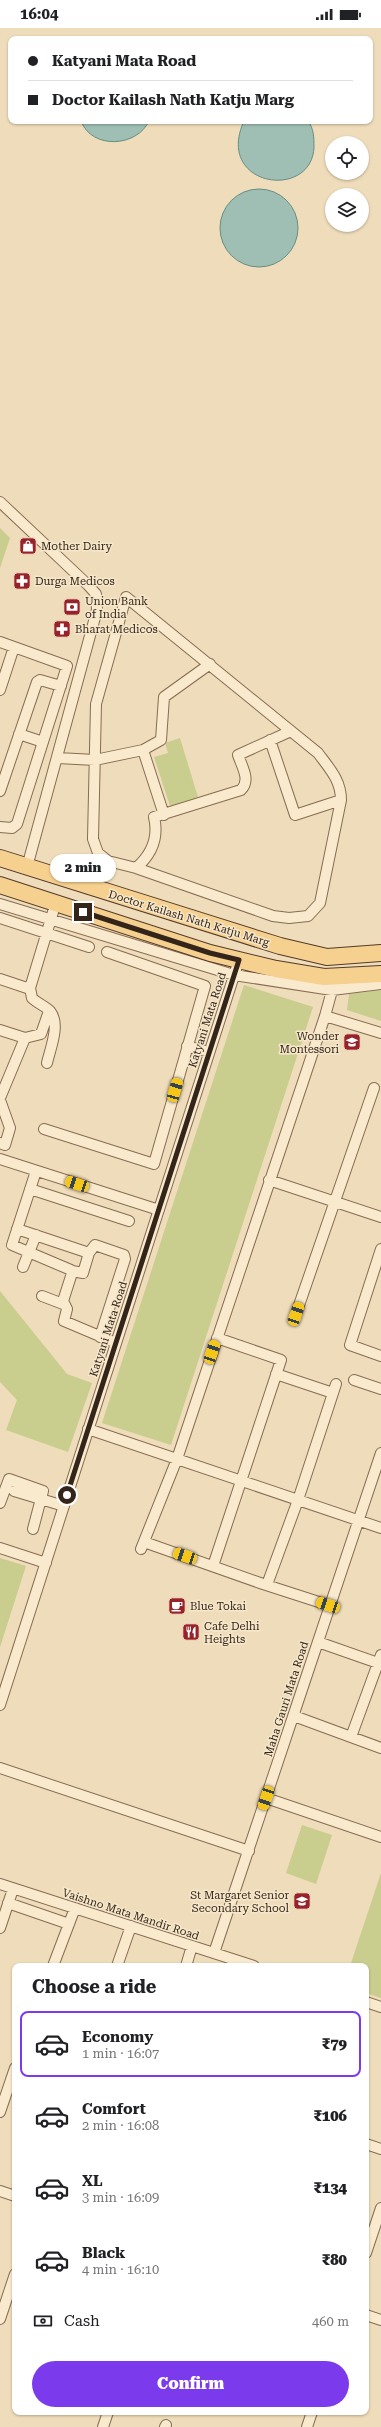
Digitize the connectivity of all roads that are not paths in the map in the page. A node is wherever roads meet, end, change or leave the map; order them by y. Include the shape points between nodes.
1 (0, 502) edge
2 (0, 642) edge
3 (14, 647) junction
4 (210, 664) junction
5 (61, 686) junction
6 (0, 690) edge
7 (291, 731) junction
8 (19, 734) junction
9 (270, 740) junction
10 (43, 742) junction
11 (143, 750) junction
12 (58, 758) junction
13 (95, 760) junction
14 (5, 761) edge
15 (0, 791) edge
16 (342, 800) junction
17 (164, 815) junction
18 (0, 827) edge
19 (0, 858) edge
20 (28, 867) junction
21 (136, 868) junction
22 (0, 885) edge
23 (55, 903) junction
24 (0, 904) edge
25 (0, 918) edge
26 (51, 918) junction
27 (46, 932) junction
28 (136, 945) junction
29 (89, 947) dead end
30 (107, 952) dead end
31 (381, 953) edge
32 (131, 961) junction
33 (236, 967) junction
34 (381, 974) edge
35 (0, 979) edge
36 (334, 983) junction
37 (381, 984) edge
38 (30, 990) junction
39 (49, 1010) junction
40 (325, 1016) junction
41 (0, 1030) edge
42 (381, 1033) edge
43 (25, 1038) junction
44 (187, 1046) junction
45 (209, 1052) junction
46 (47, 1063) dead end
47 (374, 1088) dead end
48 (0, 1099) edge
49 (44, 1129) dead end
50 (0, 1143) edge
51 (0, 1159) edge
52 (36, 1171) junction
53 (269, 1180) junction
54 (30, 1189) junction
55 (334, 1201) junction
56 (159, 1210) junction
57 (381, 1217) edge
58 (129, 1221) dead end
59 (17, 1229) junction
60 (36, 1235) junction
61 (381, 1249) edge
62 (28, 1253) junction
63 (89, 1253) junction
64 (23, 1267) dead end
65 (72, 1271) junction
66 (42, 1296) dead end
67 (63, 1304) junction
68 (296, 1314) dead end
69 (100, 1337) junction
70 (217, 1338) junction
71 (116, 1343) junction
72 (381, 1356) edge
73 (276, 1374) junction
74 (354, 1380) dead end
75 (381, 1389) edge
76 (88, 1429) junction
77 (381, 1452) edge
78 (177, 1459) junction
79 (242, 1481) junction
80 (6, 1490) edge
81 (42, 1500) junction
82 (298, 1500) junction
83 (0, 1503) edge
84 (64, 1506) junction
85 (358, 1520) junction
86 (381, 1528) edge
87 (33, 1529) dead end
88 (0, 1548) edge
89 (46, 1563) junction
90 (213, 1566) junction
91 (263, 1584) junction
92 (328, 1605) junction
93 (318, 1642) junction
94 (380, 1661) edge
95 (0, 1705) edge
96 (294, 1716) junction
97 (351, 1737) junction
98 (381, 1748) edge
99 (0, 1768) edge
100 (266, 1798) junction
101 (381, 1837) edge
102 (249, 1851) junction
103 (0, 1884) edge
104 (13, 1889) junction
105 (8, 1903) junction
106 (75, 1908) junction
107 (69, 1924) junction
108 (130, 1926) junction
109 (0, 1928) edge
110 (192, 1946) junction
111 (214, 1953) junction
112 (54, 1963) edge
113 (118, 1963) edge
114 (187, 1963) edge
115 (245, 1963) edge
116 (369, 2003) edge
117 (381, 2007) edge
118 (12, 2077) edge
119 (0, 2112) edge
120 (369, 2145) edge
121 (381, 2149) edge
122 (0, 2191) edge
123 (12, 2195) edge
124 (381, 2208) edge
125 (369, 2243) edge
126 (12, 2283) edge
127 (369, 2316) edge
128 (0, 2319) edge
129 (381, 2320) edge
130 (107, 2415) edge
131 (311, 2415) edge
132 (103, 2427) edge
133 (309, 2427) edge

1 - 12 street via 96,594 97,610
2 - 3 street
3 - 5 street via 67,664
3 - 6 street
4 - 7 street
4 - 11 street via 164,697 161,740
4 - 13 street via 126,597 96,704
5 - 8 street via 40,680 37,682
5 - 10 street
7 - 9 street
7 - 16 street via 318,753 336,777 341,788
8 - 10 street
8 - 14 street
9 - 16 street via 295,815
9 - 17 street via 238,755 246,779 241,790
10 - 18 street via 16,824 12,828
11 - 13 street
11 - 17 street
12 - 13 street
12 - 20 street
13 - 21 street via 93,840 98,852 108,861
14 - 15 street
16 - 21 street via 320,903 308,916 273,916
17 - 21 street via 154,817 154,843 148,858
19 - 20 main road, Doctor Kailash Nath Katju Marg
20 - 31 main road, Doctor Kailash Nath Katju Marg via 280,946 327,957
22 - 23 main road
23 - 26 street
23 - 33 main road via 210,953
24 - 26 street
25 - 27 street
26 - 27 street
26 - 28 street
27 - 29 street
27 - 38 street
28 - 32 street
28 - 33 street
30 - 32 street
32 - 44 street via 205,986
33 - 36 main road via 276,969 324,977
33 - 45 street, Katyani Mata Road
34 - 36 main road
35 - 38 street
36 - 37 street
36 - 40 street
38 - 39 street via 32,998
39 - 43 street via 41,1034
39 - 46 street via 54,1019 54,1028
40 - 42 street
40 - 53 street
41 - 43 street
43 - 48 street
44 - 45 street
44 - 49 street via 154,1164
45 - 56 street, Katyani Mata Road
47 - 55 street
48 - 50 street via 10,1128 5,1145
51 - 52 street
52 - 54 street
52 - 56 street
53 - 55 street
53 - 70 street
54 - 58 street
54 - 59 street
55 - 57 street
55 - 68 street
56 - 71 street, Katyani Mata Road
59 - 60 street
59 - 62 street via 12,1245
60 - 62 street
60 - 63 street
61 - 72 street via 350,1345
62 - 64 street
62 - 65 street
63 - 65 street via 83,1273
63 - 69 street via 95,1245 122,1253 125,1257
65 - 67 street
66 - 67 street
67 - 69 street via 67,1309 64,1321
69 - 71 street
70 - 73 street via 281,1360
70 - 78 street
71 - 76 street, Katyani Mata Road
73 - 79 street
73 - 82 street via 335,1388
74 - 75 street
76 - 78 street
76 - 84 street, Katyani Mata Road
77 - 85 street, Maha Gauri Mata Road
78 - 79 street
78 - 90 street via 142,1545
79 - 82 street
79 - 90 street
80 - 81 street
80 - 83 street
81 - 84 street
81 - 87 street
82 - 85 street
82 - 91 street via 268,1582
84 - 89 street, Katyani Mata Road
85 - 86 street
85 - 92 street, Maha Gauri Mata Road
88 - 89 street
89 - 95 street, Katyani Mata Road
90 - 91 street
91 - 92 street
92 - 93 street, Maha Gauri Mata Road
93 - 94 street
93 - 96 street, Maha Gauri Mata Road
94 - 97 street
96 - 97 street
96 - 100 street, Maha Gauri Mata Road
97 - 98 street
99 - 102 street
100 - 101 street
100 - 102 street, Maha Gauri Mata Road
102 - 111 street, Maha Gauri Mata Road
103 - 104 street, Vaishno Mata Mandir Road
104 - 105 street
104 - 106 street, Vaishno Mata Mandir Road
105 - 107 street
105 - 109 street
106 - 107 street
106 - 108 street, Vaishno Mata Mandir Road
107 - 112 street
108 - 110 street, Vaishno Mata Mandir Road
108 - 113 street
110 - 111 street, Vaishno Mata Mandir Road
110 - 114 street
111 - 115 street, Vaishno Mata Mandir Road
116 - 117 street
118 - 119 street
120 - 121 street
122 - 123 street
124 - 125 street
126 - 128 street
127 - 129 street
130 - 132 street
131 - 133 street

